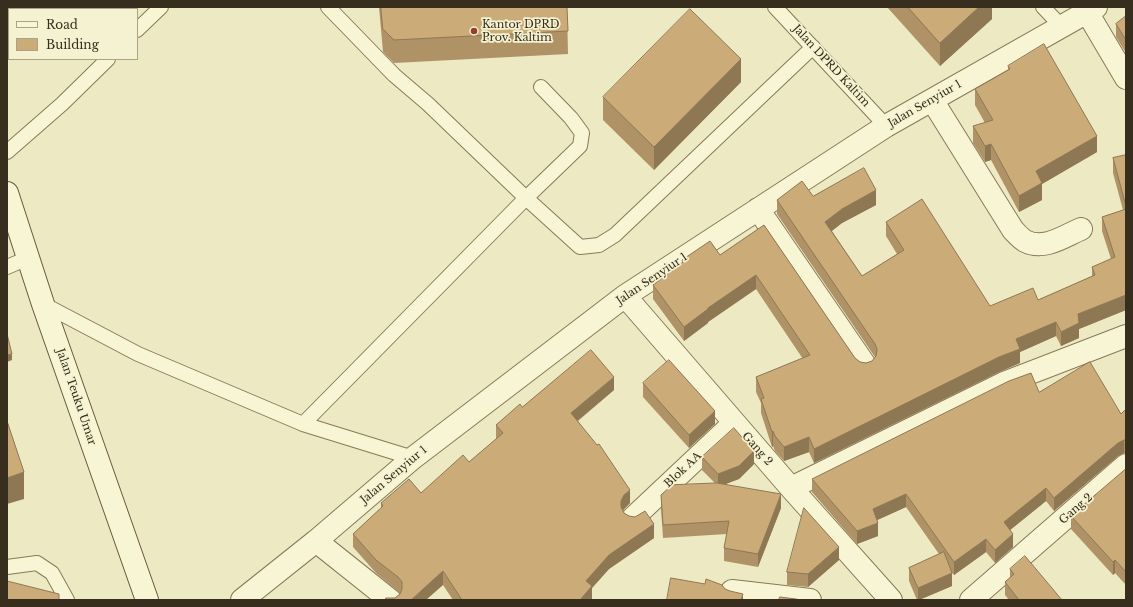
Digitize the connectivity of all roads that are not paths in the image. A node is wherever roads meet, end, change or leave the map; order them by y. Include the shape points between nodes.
1 (161, 7) edge
2 (328, 7) edge
3 (775, 7) edge
4 (1043, 7) edge
5 (1092, 10) edge
6 (1061, 26) junction
7 (138, 29) edge
8 (813, 47) junction
9 (107, 60) edge
10 (1126, 78) edge
11 (541, 87) dead end
12 (932, 100) junction
13 (886, 126) junction
14 (7, 152) edge
15 (7, 193) edge
16 (526, 198) junction
17 (758, 209) junction
18 (1082, 228) dead end
19 (28, 258) junction
20 (7, 267) edge
21 (625, 296) junction
22 (43, 304) junction
23 (1126, 336) edge
24 (865, 365) edge
25 (734, 423) junction
26 (302, 424) junction
27 (413, 458) junction
28 (1126, 465) edge
29 (791, 488) junction
30 (633, 518) edge
31 (316, 541) junction
32 (7, 567) edge
33 (732, 591) edge
34 (67, 600) edge
35 (147, 600) edge
36 (242, 600) edge
37 (390, 600) edge
38 (810, 600) edge
39 (891, 600) edge
40 (971, 600) edge

1 - 7 lane
2 - 16 lane via 394,75
3 - 8 lane, Jalan DPRD Kaltim
4 - 6 lane
5 - 6 street, Jalan Senyiur 1
5 - 10 street
6 - 12 street, Jalan Senyiur 1
8 - 13 lane, Jalan DPRD Kaltim
8 - 16 lane via 615,235 599,245 580,247
9 - 14 lane
11 - 16 lane via 572,118 582,133 580,146
12 - 13 street, Jalan Senyiur 1
12 - 18 street via 1013,230 1024,241 1047,244
13 - 17 street, Jalan Senyiur 1
15 - 19 street, Jalan Teuku Umar
16 - 26 lane
17 - 21 street, Jalan Senyiur 1
17 - 24 street
19 - 20 lane
19 - 22 street, Jalan Teuku Umar
21 - 25 street, Gang 2
21 - 27 street, Jalan Senyiur 1
22 - 26 lane via 138,354
22 - 35 street, Jalan Teuku Umar
23 - 29 street via 1004,383
25 - 29 street, Gang 2
25 - 30 street, Blok AA
26 - 27 lane
27 - 31 street, Jalan Senyiur 1
28 - 40 street, Gang 2
29 - 39 street, Gang 2
31 - 36 street, Jalan Senyiur 1
31 - 37 street
32 - 34 lane via 37,564 52,573
33 - 38 street

